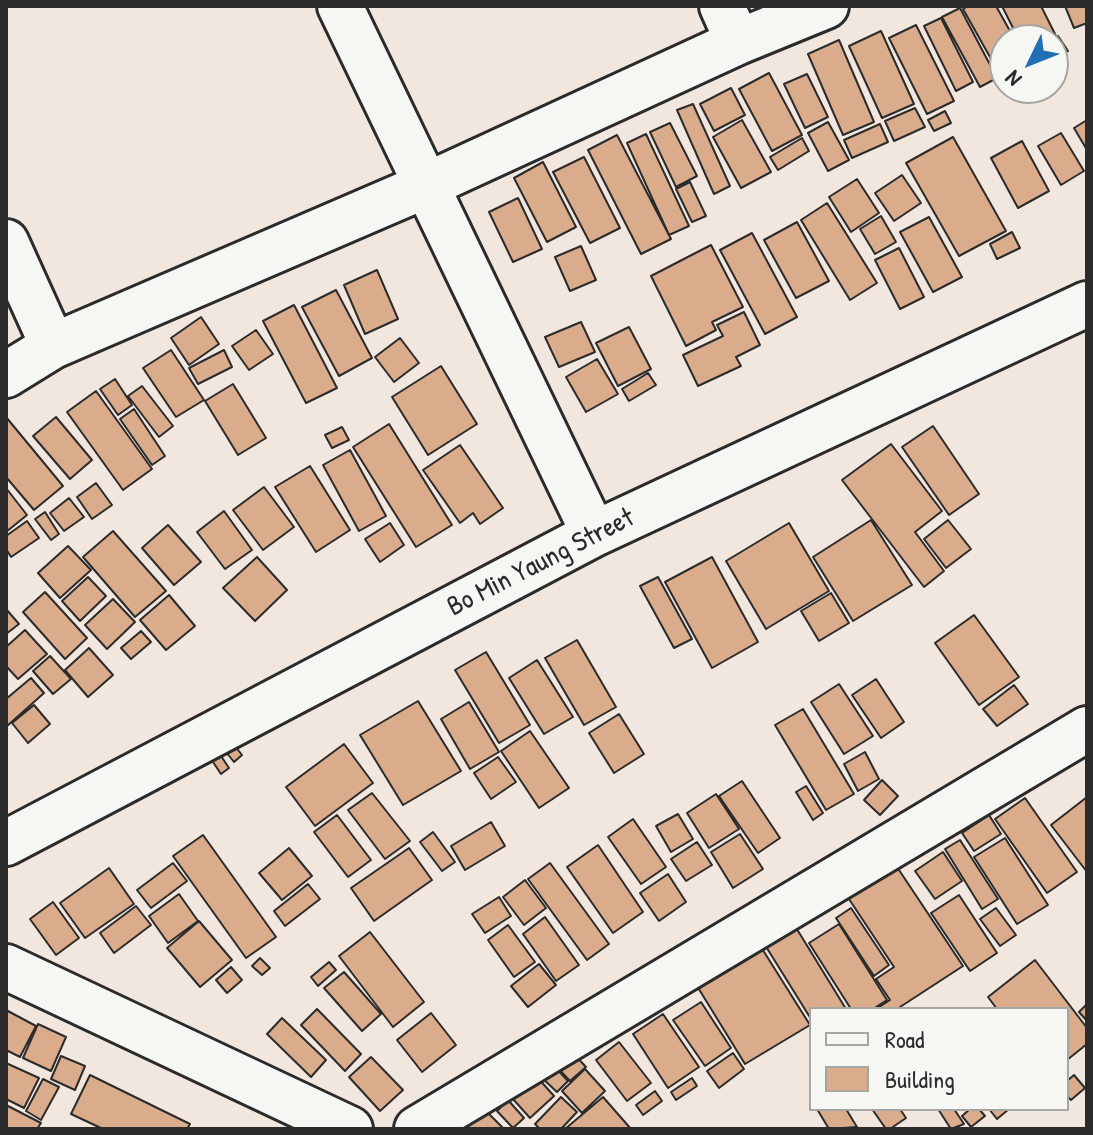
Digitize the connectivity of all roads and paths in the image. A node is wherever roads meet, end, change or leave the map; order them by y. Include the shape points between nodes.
1 (340, 6) edge
2 (826, 6) edge
3 (730, 24) edge
4 (427, 185) junction
5 (6, 242) edge
6 (1087, 304) edge
7 (53, 346) junction
8 (6, 375) edge
9 (594, 534) junction
10 (1087, 729) edge
11 (6, 843) edge
12 (6, 967) edge
13 (267, 1111) edge
14 (350, 1129) edge
15 (417, 1129) edge

1 - 4 street
2 - 3 street
3 - 4 street
4 - 7 street
4 - 9 street
5 - 7 street
6 - 9 street, Bo Min Yaung Street
7 - 8 street
9 - 11 street, Bo Min Yaung Street
10 - 15 street
12 - 13 street
13 - 14 street

